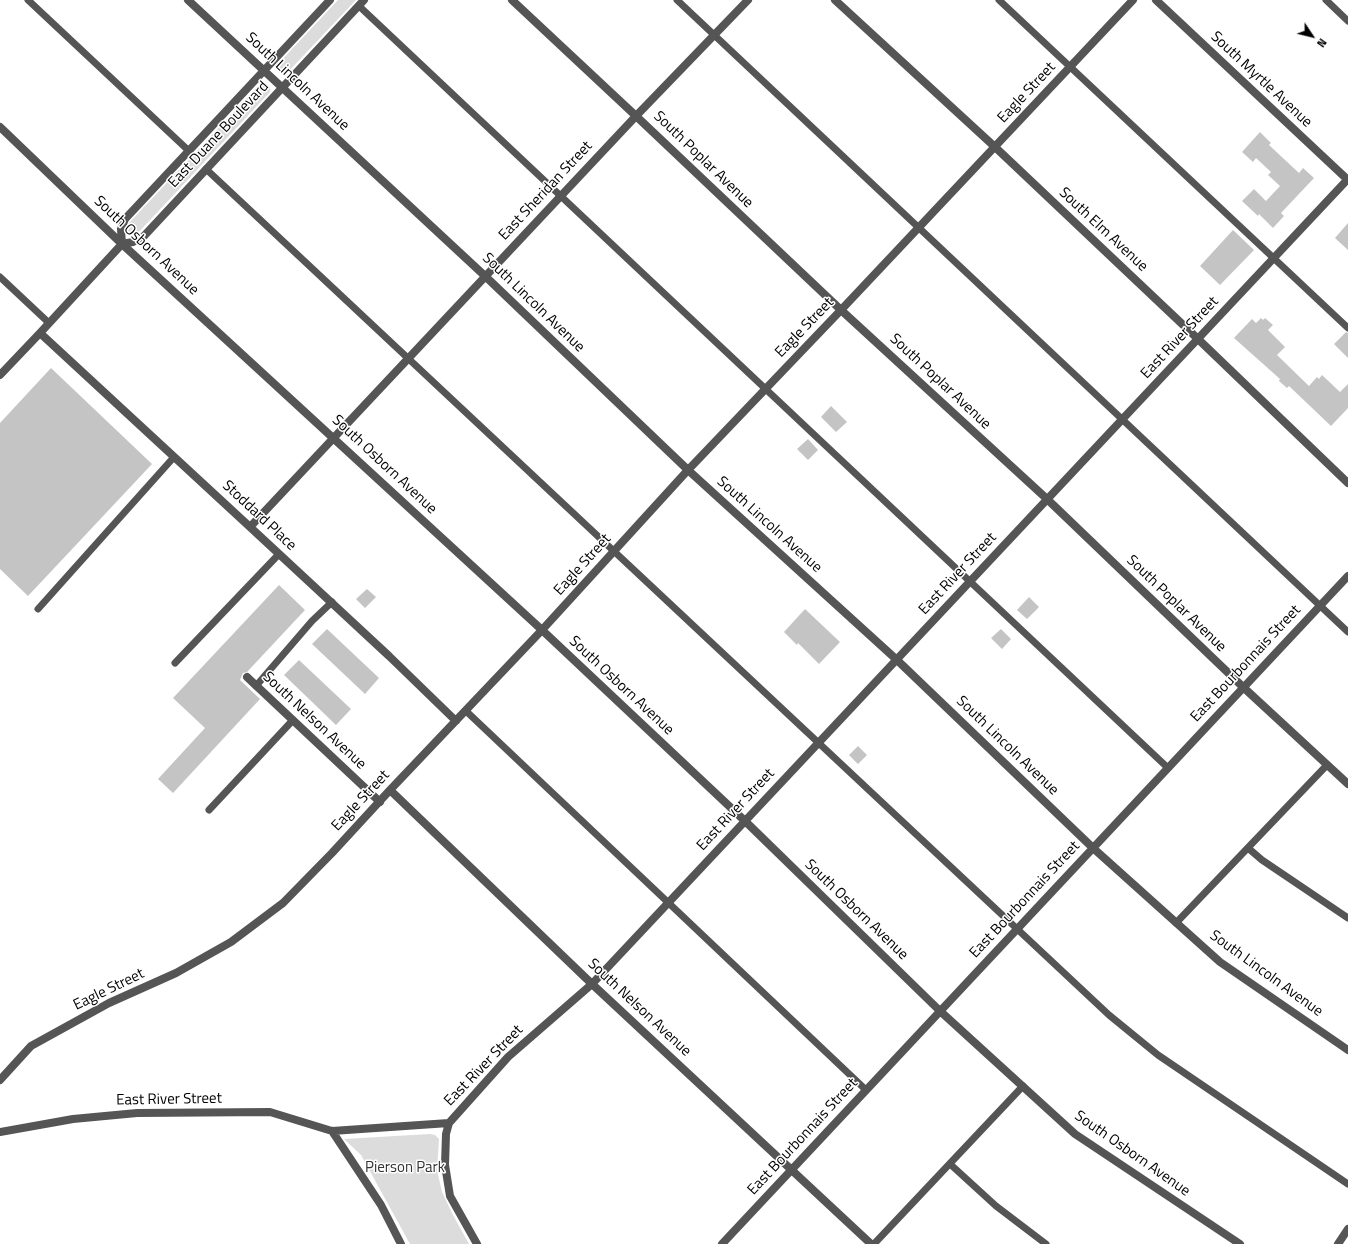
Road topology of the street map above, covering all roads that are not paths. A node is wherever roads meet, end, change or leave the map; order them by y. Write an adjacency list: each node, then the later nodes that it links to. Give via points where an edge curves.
1 (28, 0): 21 (lane)
2 (188, 0): 16 (street, South Lincoln Avenue)
3 (330, 0): 16 (street, East Duane Boulevard)
4 (512, 0): 18 (street, South Poplar Avenue)
5 (677, 0): 14 (lane)
6 (748, 0): 14 (street, East Sheridan Street)
7 (835, 0): 20 (street, South Elm Avenue)
8 (999, 0): 15 (lane)
9 (1133, 0): 15 (street, Eagle Street)
10 (1156, 0): 23 (street, South Myrtle Avenue)
11 (1326, 0): 13 (lane)
12 (361, 3): 17 (street, East Duane Boulevard); 24 (lane)
13 (1348, 21)
14 (714, 35): 18 (street, East Sheridan Street); 25 (lane)
15 (1070, 67): 20 (street, Eagle Street); 27 (lane)
16 (264, 70): 17 (street, South Lincoln Avenue); 21 (street, East Duane Boulevard)
17 (282, 87): 22 (street, East Duane Boulevard); 28 (street, South Lincoln Avenue)
18 (636, 116): 24 (street, East Sheridan Street); 30 (street, South Poplar Avenue)
19 (0, 127): 26 (street, South Osborn Avenue)
20 (995, 147): 25 (street, Eagle Street); 34 (street, South Elm Avenue)
21 (189, 151): 26 (street, East Duane Boulevard, via 125,219 121,229)
22 (206, 169): 26 (street, East Duane Boulevard, via 144,236); 35 (lane)
23 (1348, 180): 27 (street, East River Street)
24 (561, 196): 28 (street, East Sheridan Street); 37 (lane)
25 (919, 228): 30 (street, Eagle Street); 38 (lane)
26 (122, 244): 31 (street, East Duane Boulevard); 39 (street, South Osborn Avenue)
27 (1274, 258): 32 (lane); 34 (street, East River Street)
28 (485, 276): 35 (street, East Sheridan Street); 41 (street, South Lincoln Avenue)
29 (0, 277): 31 (lane)
30 (841, 310): 37 (street, Eagle Street); 43 (street, South Poplar Avenue)
31 (49, 323): 33 (street, East Duane Boulevard)
32 (1348, 328)
33 (40, 334): 36 (street, East Duane Boulevard); 40 (street, Stoddard Place)
34 (1198, 339): 38 (street, East River Street); 42 (street, South Elm Avenue)
35 (408, 358): 39 (street, East Sheridan Street); 45 (lane)
36 (0, 375)
37 (766, 389): 41 (street, Eagle Street); 48 (lane)
38 (1122, 420): 43 (street, East River Street); 50 (lane)
39 (334, 438): 44 (street, East Sheridan Street); 52 (street, South Osborn Avenue)
40 (174, 457): 44 (street, Stoddard Place); 51 (lane)
41 (688, 470): 45 (street, Eagle Street); 54 (street, South Lincoln Avenue)
42 (1348, 483)
43 (1048, 499): 48 (street, East River Street); 58 (street, South Poplar Avenue)
44 (250, 527): 46 (street, Stoddard Place)
45 (614, 551): 52 (street, Eagle Street); 62 (lane)
46 (280, 554): 49 (street, Stoddard Place); 55 (lane)
47 (1348, 576): 50 (street, East Bourbonnais Street)
48 (970, 582): 54 (street, East River Street); 64 (lane)
49 (332, 602): 57 (lane, via 312,621); 61 (street, Stoddard Place)
50 (1320, 606): 53 (lane); 58 (street, East Bourbonnais Street)
51 (38, 609)
52 (542, 630): 59 (street, Eagle Street); 69 (street, South Osborn Avenue)
53 (1348, 632)
54 (897, 660): 62 (street, East River Street); 70 (street, South Lincoln Avenue)
55 (175, 662)
56 (247, 677): 57 (street, South Nelson Avenue)
57 (256, 686): 60 (street, South Nelson Avenue)
58 (1243, 687): 63 (street, South Poplar Avenue); 64 (street, East Bourbonnais Street)
59 (466, 711): 61 (street, Eagle Street); 72 (lane)
60 (293, 720): 67 (street, South Nelson Avenue); 68 (lane)
61 (456, 721): 66 (street, Eagle Street)
62 (819, 742): 69 (street, East River Street); 75 (lane)
63 (1327, 765): 65 (street, South Poplar Avenue); 71 (lane)
64 (1168, 768): 70 (street, East Bourbonnais Street)
65 (1348, 784)
66 (390, 790): 67 (street, Eagle Street); 76 (street, South Nelson Avenue)
67 (380, 802): 79 (street, Eagle Street, via 283,903 231,942 176,974 108,1003 31,1046)
68 (209, 810)
69 (745, 821): 72 (street, East River Street); 77 (street, South Osborn Avenue)
70 (1093, 848): 74 (street, South Lincoln Avenue); 75 (street, East Bourbonnais Street)
71 (1248, 848): 73 (lane); 74 (lane)
72 (669, 903): 76 (street, East River Street); 81 (lane)
73 (1348, 918)
74 (1176, 923): 78 (street, South Lincoln Avenue, via 1220,962)
75 (1017, 928): 77 (street, East Bourbonnais Street); 87 (lane, via 1109,1015 1158,1055)
76 (592, 984): 82 (street, East River Street, via 508,1057); 86 (street, South Nelson Avenue)
77 (940, 1011): 80 (street, South Osborn Avenue); 81 (street, East Bourbonnais Street)
78 (1348, 1050)
79 (0, 1080)
80 (1023, 1086): 85 (lane); 95 (street, South Osborn Avenue, via 1075,1134)
81 (866, 1090): 86 (street, East Bourbonnais Street)
82 (449, 1122): 83 (street, East River Street); 90 (street, via 445,1165 450,1196)
83 (332, 1131): 84 (street, East River Street, via 270,1112 247,1112 137,1113 73,1119); 89 (street, via 381,1205)
84 (0, 1132)
85 (950, 1164): 93 (lane); 94 (lane, via 996,1206)
86 (791, 1170): 91 (street, East Bourbonnais Street); 92 (street, South Nelson Avenue)
87 (1348, 1184)
88 (1348, 1229): 96 (street)
89 (400, 1244)
90 (477, 1244)
91 (722, 1244)
92 (871, 1244)
93 (874, 1244)
94 (1046, 1244)
95 (1240, 1244)
96 (1338, 1244)

